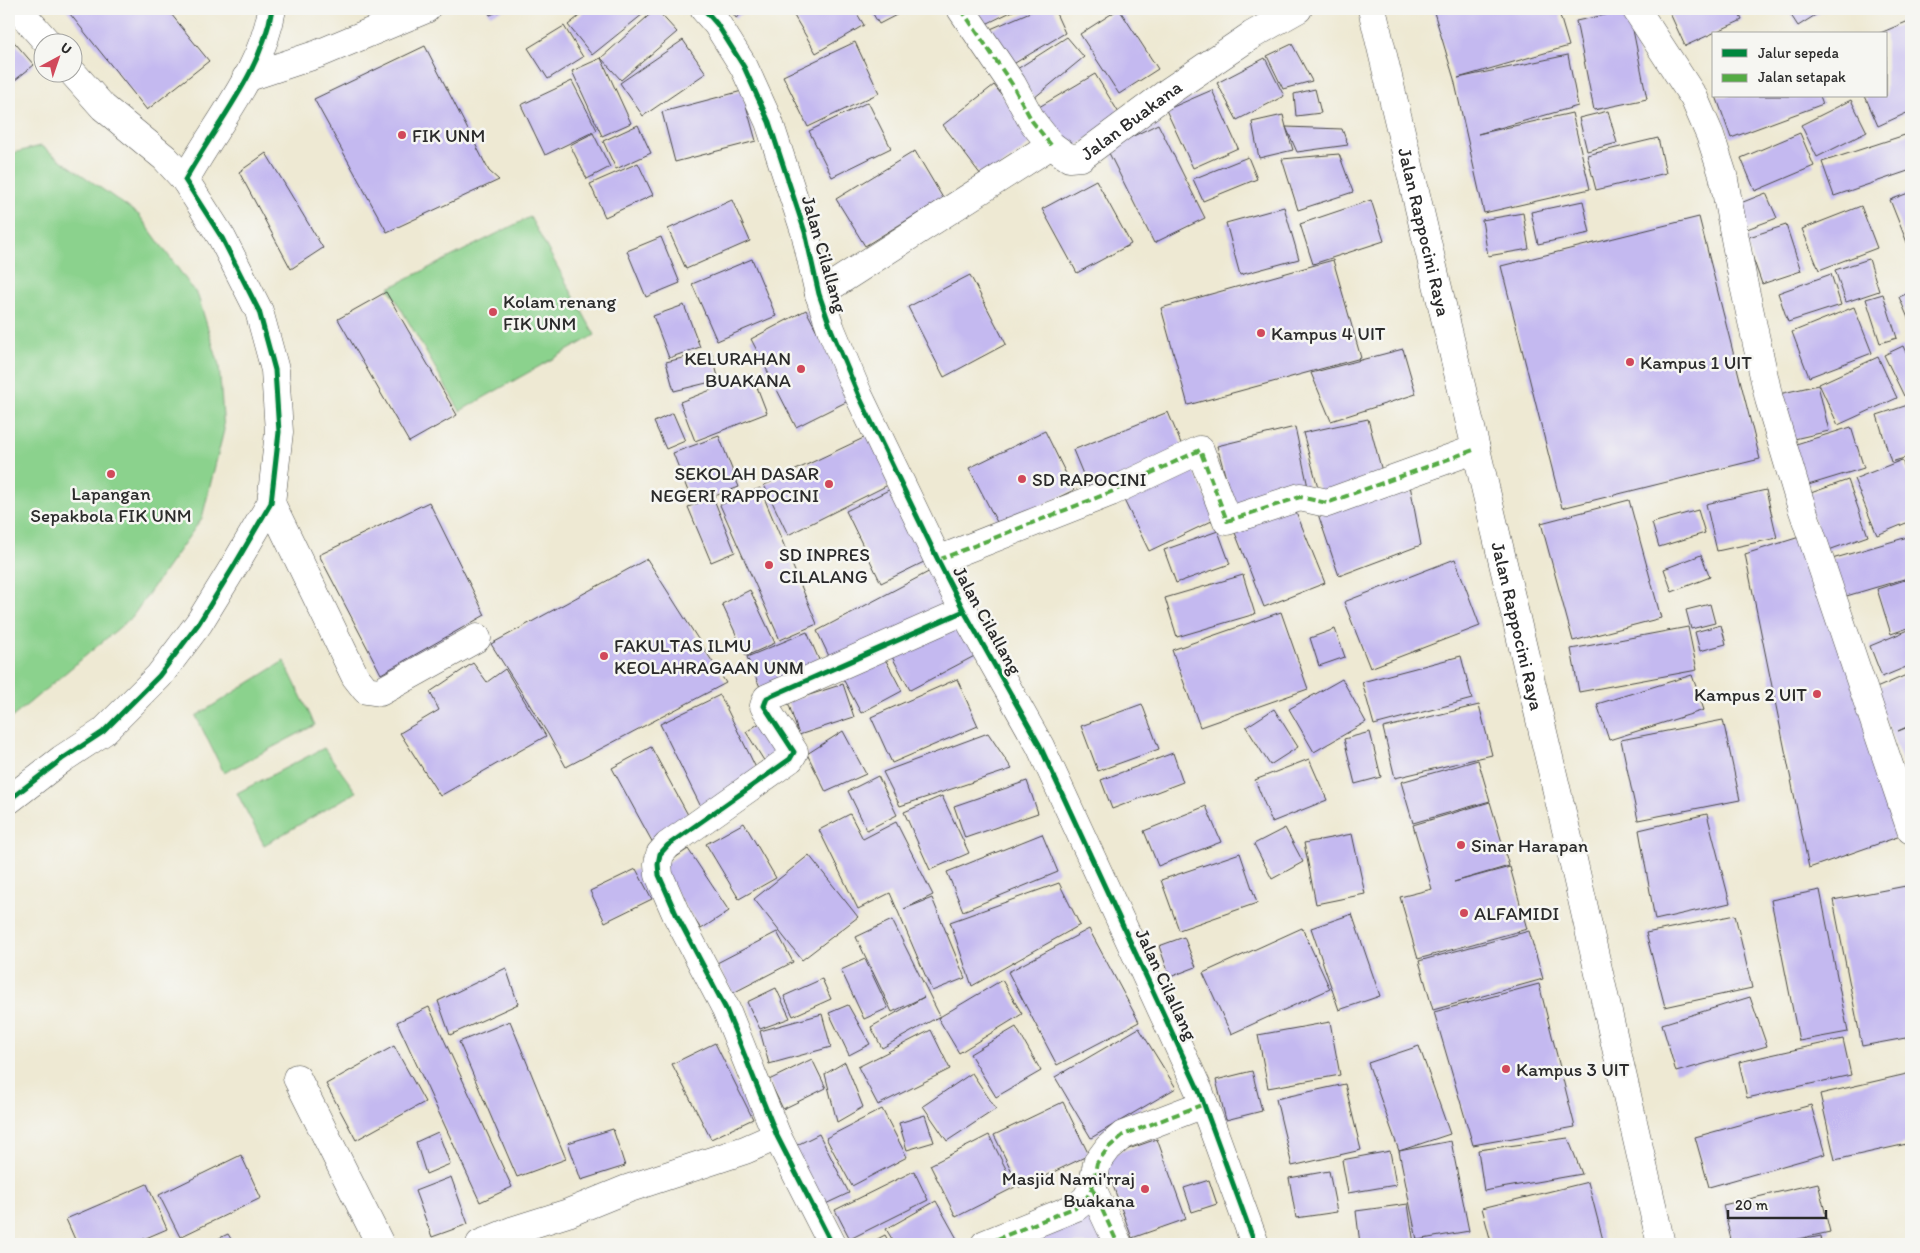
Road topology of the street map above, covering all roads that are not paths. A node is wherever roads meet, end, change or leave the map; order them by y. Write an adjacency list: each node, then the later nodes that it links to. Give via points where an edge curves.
1 (18, 9): 9 (street)
2 (272, 9): 10 (street, via 261,48)
3 (426, 9): 10 (street, via 318,54)
4 (704, 9): 14 (street, Jalan Cilallang, via 744,67 769,122 805,232)
5 (961, 9): 12 (street, Jalan Buakana, via 1012,84 1032,121)
6 (1298, 9): 12 (street, Jalan Buakana, via 1171,90 1082,157 1069,158)
7 (1372, 9): 15 (street, Jalan Rappocini Raya)
8 (1636, 9): 21 (street, via 1694,98 1710,135 1723,175 1742,281 1772,408 1801,505)
9 (38, 32)
10 (246, 78): 13 (street)
11 (81, 82): 13 (street, via 103,107)
12 (1051, 145): 14 (street)
13 (185, 180): 16 (street, via 222,238 259,311 264,328 275,370 279,432)
14 (819, 294): 17 (street, Jalan Cilallang, via 859,396)
15 (1476, 449): 17 (street, via 1327,503 1300,497 1227,521 1200,450 1111,492); 32 (street, Jalan Rappocini Raya)
16 (271, 503): 19 (street, via 355,676 366,690 380,692); 20 (street, via 199,623 160,676 103,732)
17 (938, 560): 18 (street, Jalan Cilallang)
18 (964, 611): 23 (street, Jalan Cilallang, via 1040,746); 24 (street, via 767,698 764,706 794,752 790,759 668,845 660,854 659,875 726,1009)
19 (477, 638)
20 (9, 800)
21 (1911, 830)
22 (296, 1078): 26 (street)
23 (1204, 1104): 25 (street, via 1123,1135 1097,1163); 31 (street, Jalan Cilallang)
24 (777, 1136): 27 (street); 28 (street)
25 (1092, 1188): 29 (street, via 1076,1207); 30 (street)
26 (380, 1244)
27 (480, 1244)
28 (832, 1244)
29 (985, 1244)
30 (1118, 1244)
31 (1255, 1244)
32 (1661, 1244)

